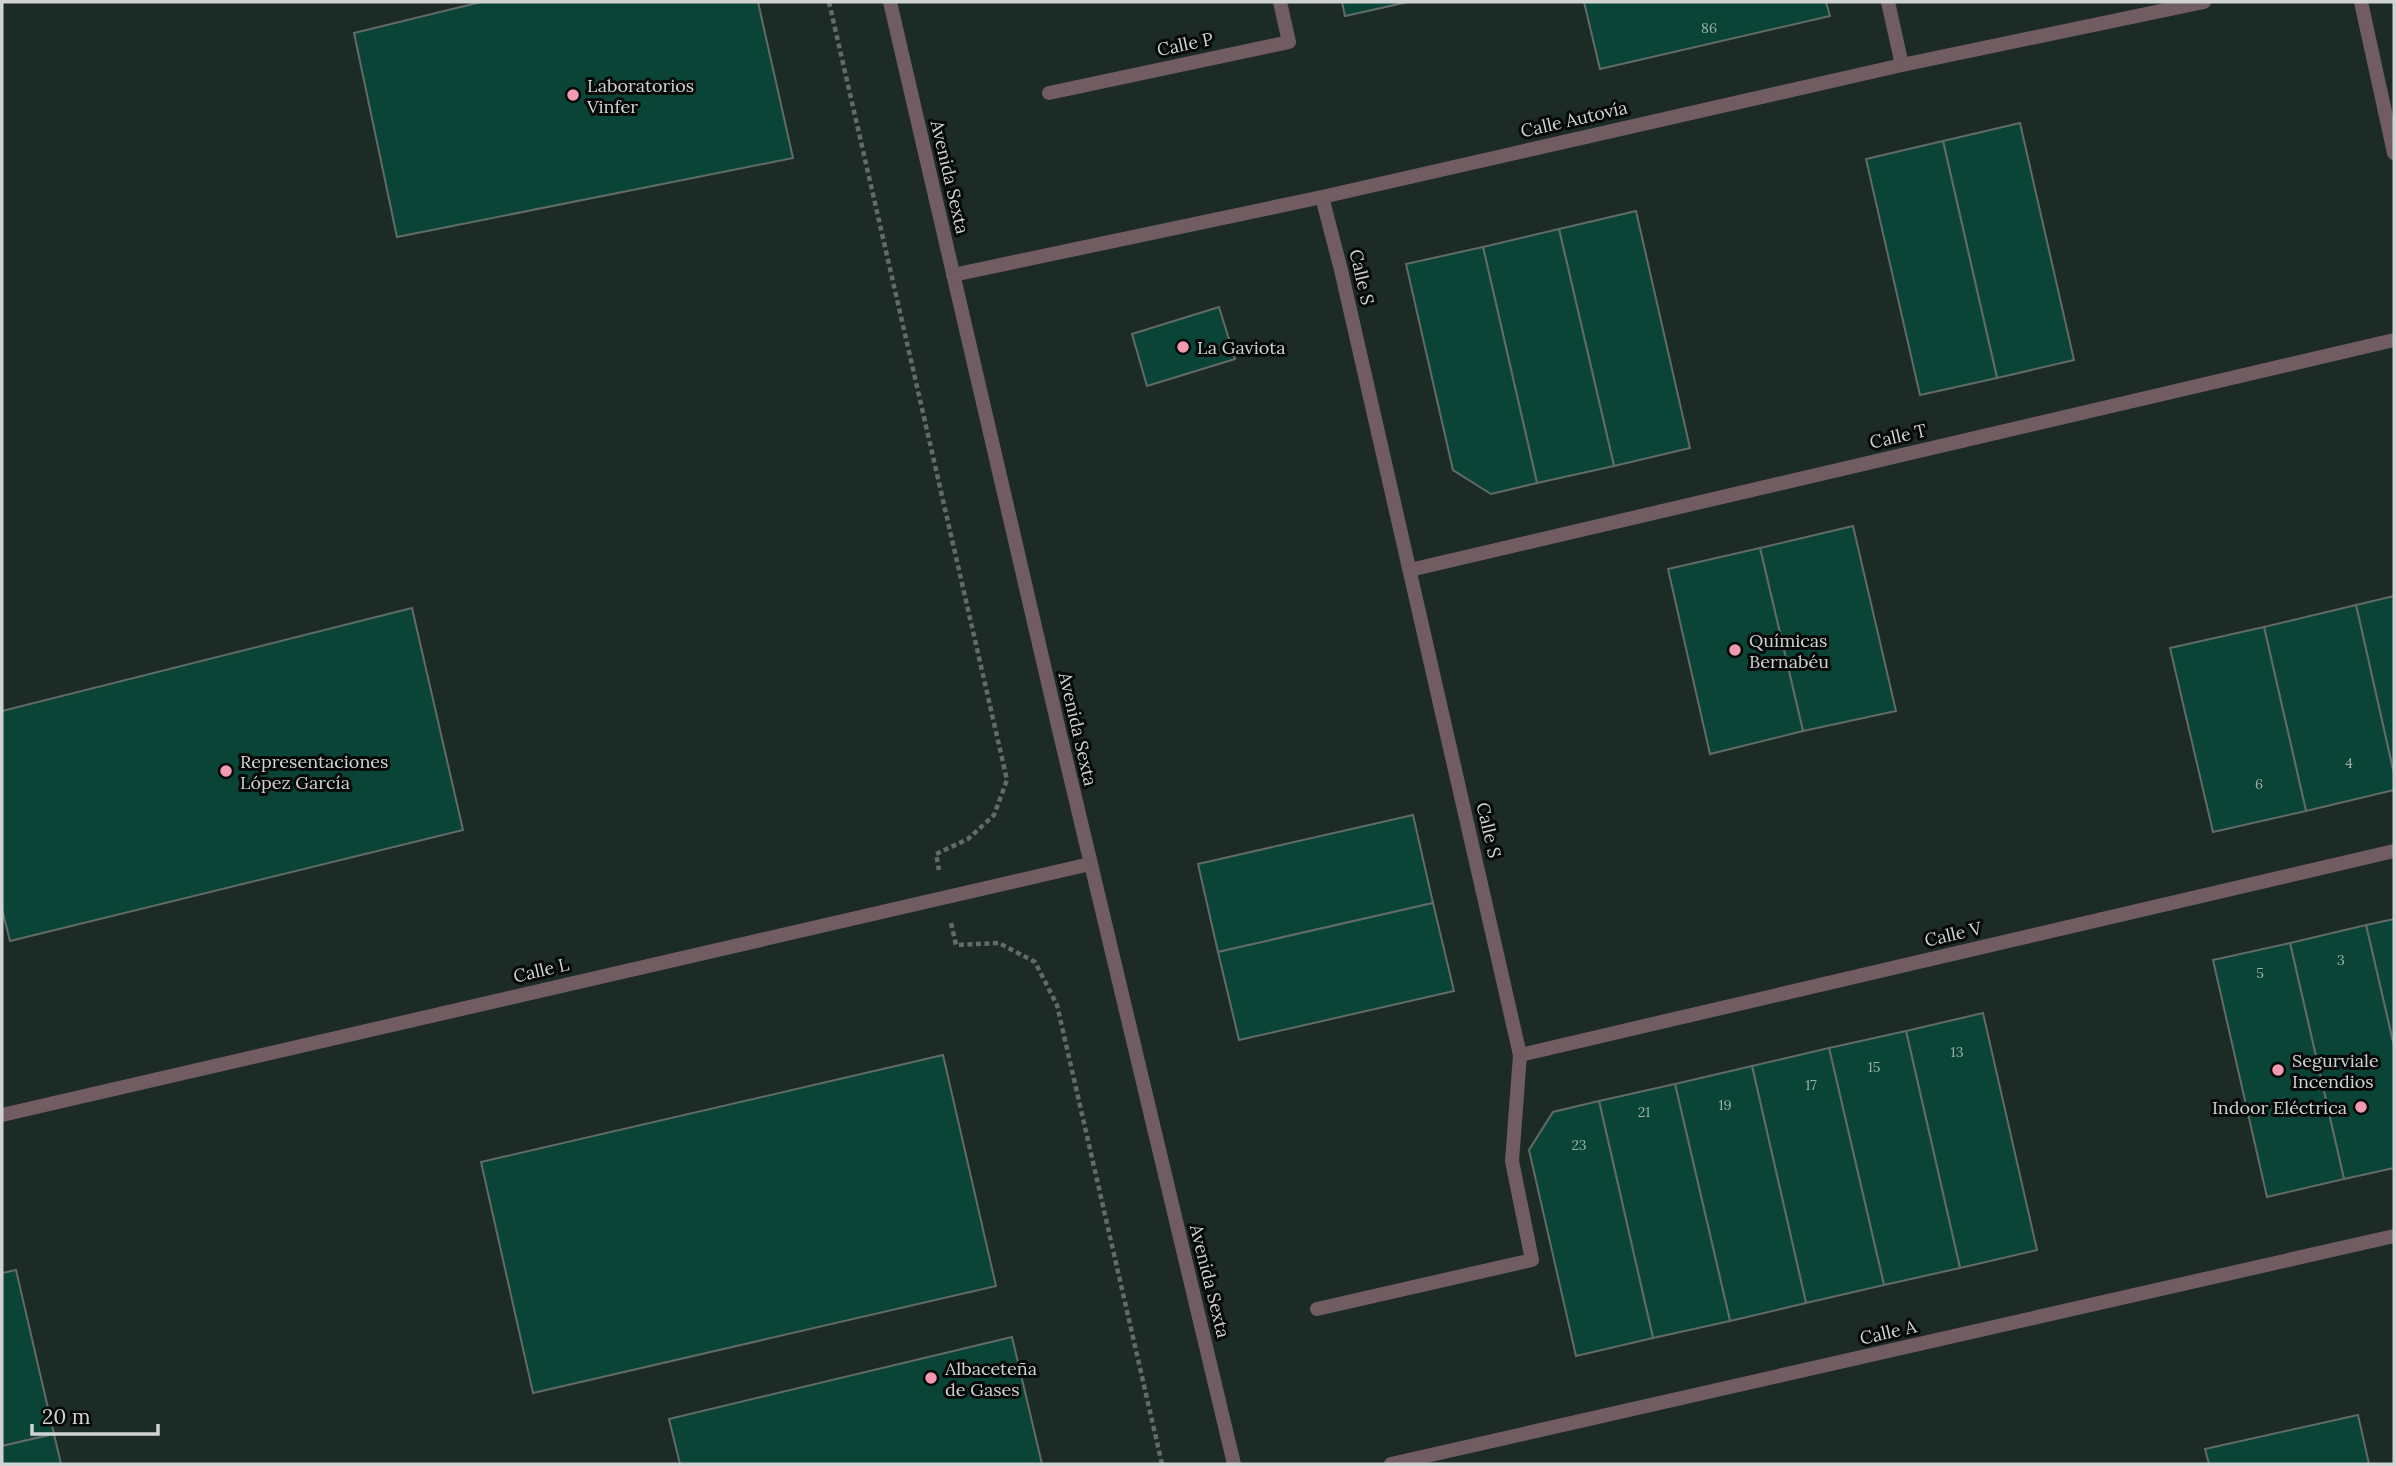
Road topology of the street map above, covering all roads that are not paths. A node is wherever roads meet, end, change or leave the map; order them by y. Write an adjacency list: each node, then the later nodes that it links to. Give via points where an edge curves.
1 (890, 2): 10 (street, Avenida Sexta)
2 (1280, 2): 7 (street, Calle P, via 1289,42)
3 (1888, 2): 6 (street)
4 (2204, 2): 6 (street, Calle Autovía)
5 (2361, 2): 8 (street)
6 (1902, 65): 9 (street, Calle Autovía)
7 (1049, 93)
8 (2394, 153)
9 (1322, 197): 10 (street, Calle Autovía); 12 (street, Calle S)
10 (953, 275): 14 (street, Avenida Sexta)
11 (2394, 340): 12 (street, Calle T)
12 (1410, 570): 15 (street, Calle S)
13 (2394, 851): 15 (street, Calle V)
14 (1090, 864): 16 (street, Calle L); 19 (street, Avenida Sexta)
15 (1520, 1055): 18 (street, Calle S, via 1512,1161 1532,1260)
16 (2, 1115)
17 (2394, 1236): 20 (street, Calle A)
18 (1317, 1309)
19 (1234, 1464)
20 (1391, 1464)

